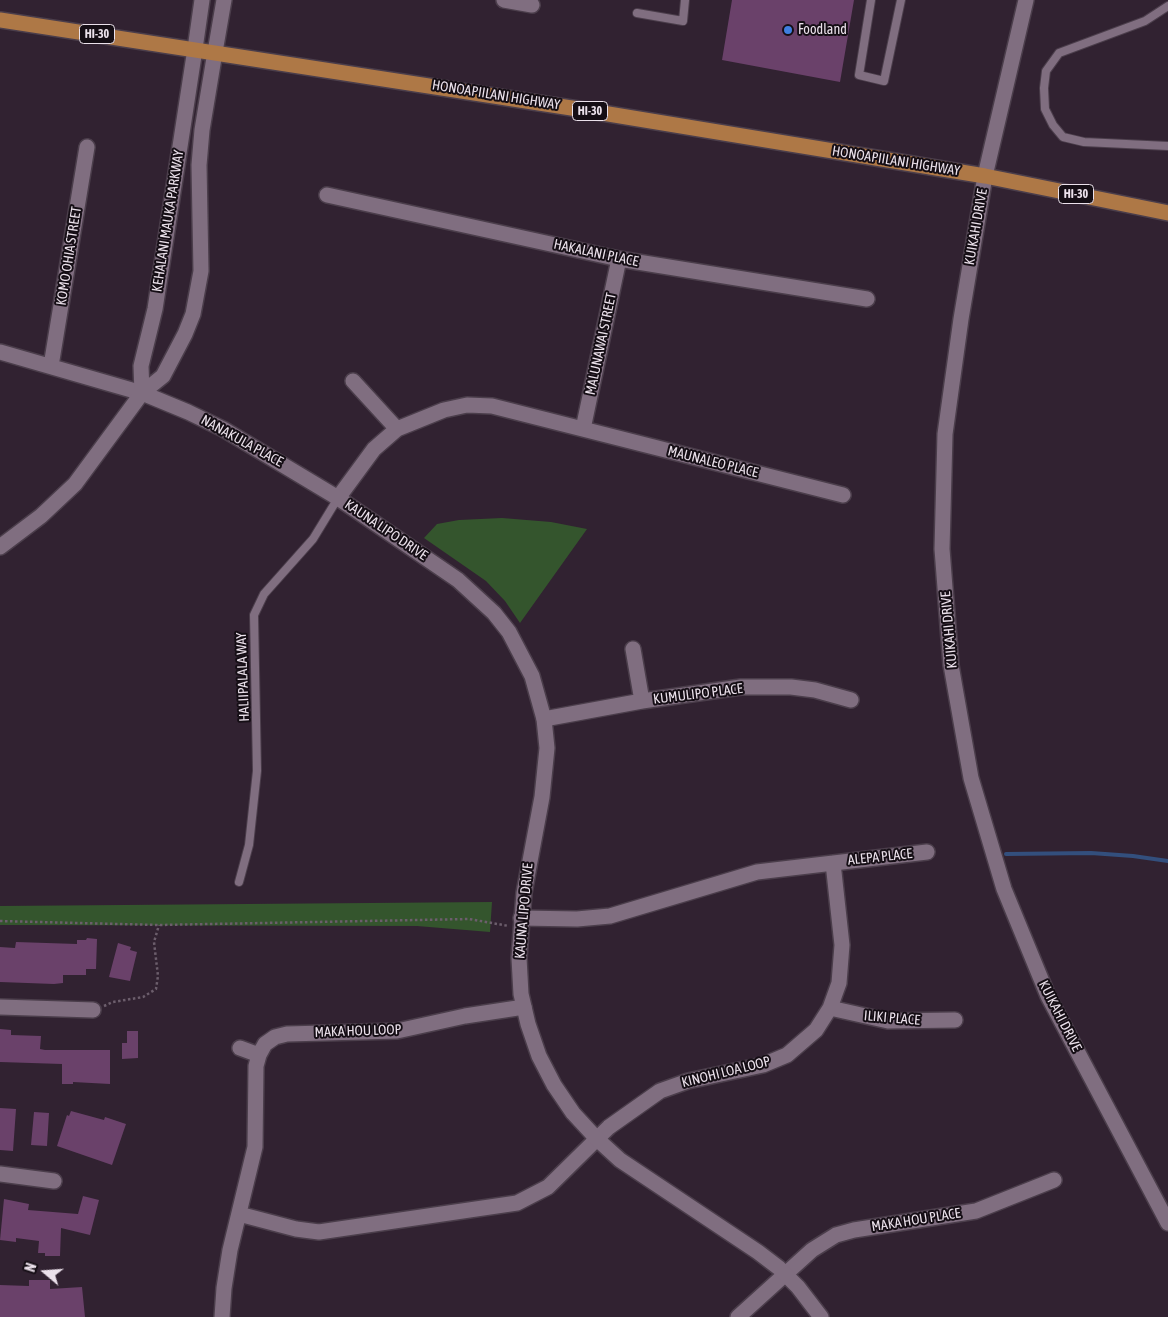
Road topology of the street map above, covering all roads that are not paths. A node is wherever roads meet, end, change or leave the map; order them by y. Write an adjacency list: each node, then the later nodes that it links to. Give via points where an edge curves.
1 (202, 0): 12 (street, KEHALANI MAUKA PARKWAY)
2 (224, 0): 13 (street, KEHALANI MAUKA PARKWAY)
3 (504, 0): 8 (street)
4 (685, 0): 10 (lane, via 682,21)
5 (871, 0): 6 (lane, via 859,75 884,81)
6 (901, 0)
7 (1026, 0): 16 (street, KUIKAHI DRIVE)
8 (532, 5)
9 (1168, 6): 14 (lane, via 1145,21 1059,53 1046,71 1044,88 1045,109 1063,137 1084,142)
10 (638, 13)
11 (0, 20): 12 (main road, HONOAPIILANI HIGHWAY / HI-30)
12 (194, 49): 13 (main road, HONOAPIILANI HIGHWAY / HI-30); 24 (street, KEHALANI MAUKA PARKWAY, via 155,309 142,366)
13 (215, 52): 16 (main road, HONOAPIILANI HIGHWAY / HI-30); 24 (street, KEHALANI MAUKA PARKWAY, via 199,165 202,249 198,293 193,314 163,376)
14 (1168, 146)
15 (87, 147): 22 (street, KOMO OHIA STREET)
16 (985, 176): 18 (main road, HONOAPIILANI HIGHWAY / HI-30); 50 (street, KUIKAHI DRIVE, via 946,434 942,549 951,665 972,778 1004,889 1048,996)
17 (327, 195): 19 (street, HAKALANI PLACE)
18 (1168, 213)
19 (619, 259): 20 (street, HAKALANI PLACE); 26 (street, MALUNAWAI STREET)
20 (867, 298)
21 (0, 352): 22 (street)
22 (51, 366): 24 (street)
23 (353, 381): 25 (street)
24 (142, 394): 28 (street, NANAKULA PLACE, via 223,429); 29 (street, KEHALANI MAUKA PARKWAY, via 75,484 41,516)
25 (397, 429): 26 (street, MAUNALEO PLACE, via 444,410 467,405 492,406); 28 (street, MAUNALEO PLACE, via 374,449)
26 (583, 429): 27 (street, MAUNALEO PLACE)
27 (842, 495)
28 (338, 498): 33 (street, KAUNA LIPO DRIVE, via 458,580 494,613 529,668); 36 (lane, HALIIPALALA WAY, via 312,539 264,594 254,615 257,771 249,845)
29 (0, 547)
30 (633, 648): 32 (street)
31 (851, 700): 32 (street, KUMULIPO PLACE, via 815,690 775,687 724,689)
32 (642, 701): 33 (street, KUMULIPO PLACE)
33 (544, 719): 37 (street, KAUNA LIPO DRIVE, via 546,773 528,859)
34 (927, 852): 35 (street, ALEPA PLACE)
35 (833, 863): 37 (street, via 757,872 610,916); 40 (street, KINOHI LOA LOOP, via 842,958 840,984)
36 (239, 882)
37 (520, 923): 39 (street, KAUNA LIPO DRIVE, via 519,958)
38 (0, 1006): 41 (street)
39 (524, 1007): 44 (street, MAKA HOU LOOP, via 397,1031 287,1034 268,1042); 45 (street, KAUNA LIPO DRIVE, via 539,1056 554,1085 573,1113)
40 (830, 1008): 42 (street, ILIKI PLACE, via 888,1020); 45 (street, KINOHI LOA LOOP, via 812,1034 786,1054 763,1065 688,1081 660,1091)
41 (94, 1010)
42 (955, 1020)
43 (240, 1048): 44 (street)
44 (259, 1055): 49 (street, via 256,1066 256,1147)
45 (597, 1139): 49 (street, KINOHI LOA LOOP, via 548,1187 528,1199 505,1206 319,1232); 51 (street, KAUNA LIPO DRIVE, via 620,1160)
46 (0, 1174): 48 (street)
47 (1054, 1180): 51 (street, MAKA HOU PLACE, via 976,1211 845,1232 819,1244)
48 (54, 1181)
49 (239, 1214): 52 (street, via 230,1250)
50 (1168, 1223)
51 (786, 1274): 53 (street); 54 (street, KAUNA LIPO DRIVE)
52 (222, 1317)
53 (738, 1317)
54 (821, 1317)

